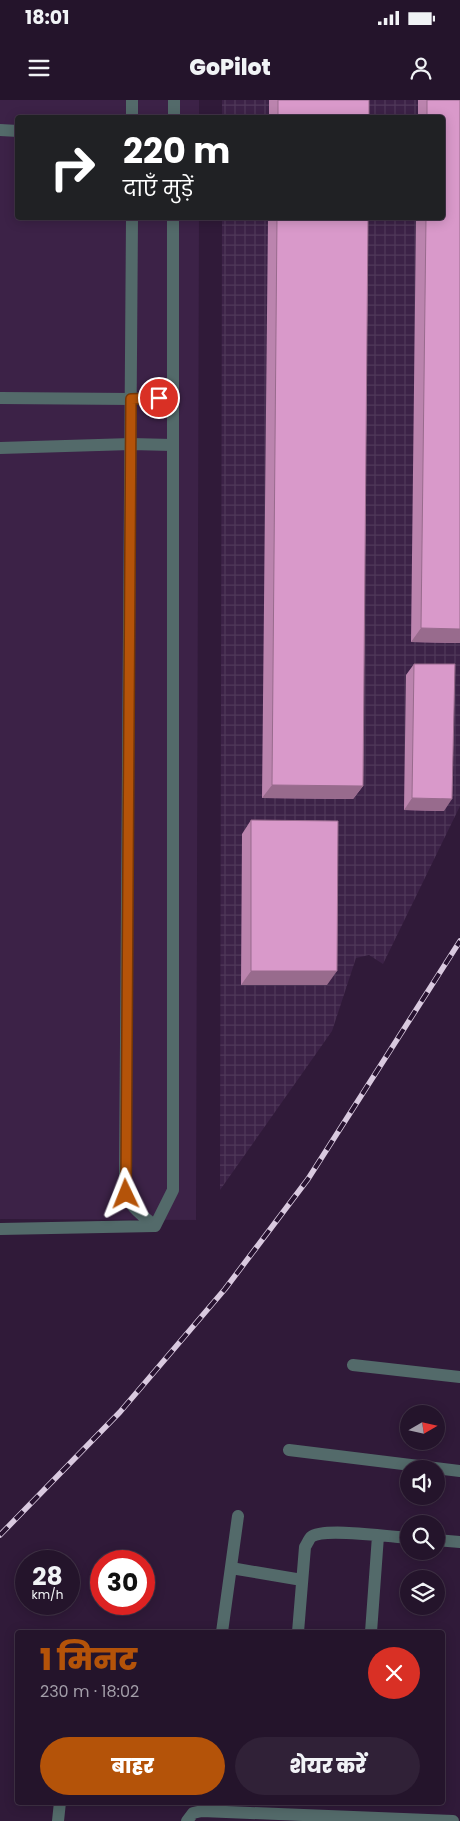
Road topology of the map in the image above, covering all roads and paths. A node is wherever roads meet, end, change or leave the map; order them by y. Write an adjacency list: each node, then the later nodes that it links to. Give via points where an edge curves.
1 (132, 100): 3 (street)
2 (174, 100): 4 (street)
3 (132, 115)
4 (174, 115)
5 (0, 130): 6 (street)
6 (15, 131)
7 (132, 220): 11 (street)
8 (173, 220): 9 (street)
9 (173, 397): 11 (street); 13 (street)
10 (0, 398): 11 (street)
11 (131, 399): 12 (street)
12 (131, 444): 13 (street); 14 (street); 15 (street, via 125,1179 126,1194 133,1207)
13 (172, 445): 15 (street, via 173,1190)
14 (0, 448)
15 (155, 1226): 16 (street)
16 (0, 1229)
17 (353, 1365): 18 (street)
18 (460, 1377)
19 (289, 1450): 20 (street)
20 (460, 1471)
21 (238, 1516): 26 (street)
22 (378, 1536): 23 (street); 27 (street, via 323,1532 312,1536 305,1547); 30 (street)
23 (400, 1537)
24 (445, 1541): 25 (street)
25 (460, 1542)
26 (231, 1568): 27 (street); 28 (street)
27 (302, 1580): 29 (street)
28 (222, 1630)
29 (298, 1630)
30 (371, 1630)
31 (60, 1805): 33 (street)
32 (324, 1818): 34 (street, via 202,1811 193,1813); 35 (street)
33 (58, 1821)
34 (187, 1821)
35 (453, 1821)

